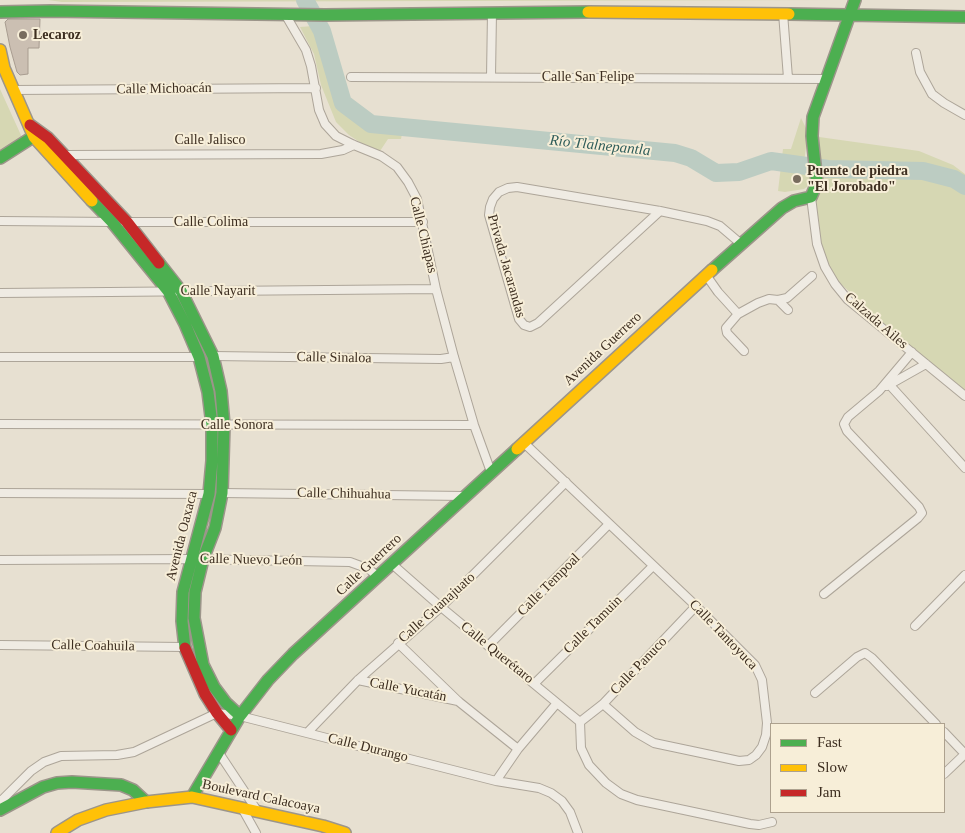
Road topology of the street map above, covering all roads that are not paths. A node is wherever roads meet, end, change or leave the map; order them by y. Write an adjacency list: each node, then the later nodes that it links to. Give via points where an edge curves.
1 (35, 0): 3 (street)
2 (855, 0): 8 (street)
3 (50, 11): 4 (street); 7 (street)
4 (0, 12)
5 (492, 12): 6 (street); 7 (street); 13 (street)
6 (783, 13): 8 (street); 14 (street)
7 (285, 14): 16 (street, Calle Chiapas, via 306,50)
8 (849, 14): 9 (street); 15 (street)
9 (965, 16)
10 (0, 50): 17 (street, Avenida Oaxaca)
11 (916, 53): 18 (street, via 920,72 932,94)
12 (351, 77): 13 (street, Calle San Felipe)
13 (491, 77): 14 (street, Calle San Felipe)
14 (788, 78): 15 (street, Calle San Felipe)
15 (826, 79): 23 (street, via 813,117 817,183)
16 (316, 88): 17 (street, Calle Michoacán); 20 (street, Calle Chiapas, via 325,124 336,136)
17 (13, 90): 19 (street, Avenida Oaxaca)
18 (965, 115)
19 (37, 134): 21 (street, Avenida Oaxaca); 22 (street); 26 (street, Avenida Oaxaca)
20 (354, 146): 21 (street, Calle Jalisco, via 321,154); 28 (street, Calle Chiapas, via 382,156 397,167 417,200)
21 (65, 155): 27 (street, Avenida Oaxaca)
22 (0, 158)
23 (811, 197): 29 (street, Avenida Guerrero, via 782,208); 40 (street, Calzada Ailes, via 817,244 835,284 848,300)
24 (660, 211): 24 (street, Privada Jacarandas, via 517,187 499,192 493,199 489,215 519,319 530,327 538,323); 29 (street, Privada Jacarandas, via 720,226)
25 (0, 221): 26 (street, Calle Colima)
26 (112, 222): 27 (street, Calle Colima); 33 (street, Avenida Oaxaca)
27 (127, 222): 28 (street, Calle Colima); 34 (street, Avenida Oaxaca)
28 (422, 222): 32 (street, Calle Chiapas)
29 (740, 244): 30 (street, Avenida Guerrero)
30 (704, 276): 38 (street); 52 (street, Avenida Guerrero)
31 (812, 276): 36 (street, via 786,298)
32 (436, 289): 34 (street, Calle Nayarit); 44 (street, Calle Chiapas)
33 (168, 291): 34 (street, Calle Nayarit); 35 (street, Calle Nayarit); 43 (street, Avenida Oaxaca)
34 (181, 291): 41 (street, Avenida Oaxaca)
35 (0, 292)
36 (778, 300): 37 (street); 38 (street, via 758,302)
37 (788, 310)
38 (738, 314): 39 (street, via 726,328)
39 (744, 351)
40 (912, 352): 45 (street, Calzada Ailes); 46 (street)
41 (213, 356): 44 (street, Calle Sinaloa); 50 (street, Avenida Oaxaca)
42 (0, 357): 43 (street)
43 (199, 357): 49 (street, Avenida Oaxaca)
44 (454, 357): 51 (street, Calle Chiapas)
45 (926, 364): 46 (street); 47 (street, Calzada Ailes)
46 (888, 383): 53 (street); 68 (street, via 844,424 922,513)
47 (965, 396)
48 (0, 424): 49 (street, Calle Sonora)
49 (212, 425): 50 (street, Calle Sonora); 58 (street, Avenida Oaxaca)
50 (224, 425): 51 (street, Calle Sonora); 57 (street, Avenida Oaxaca)
51 (474, 425): 54 (street, Calle Chiapas)
52 (524, 442): 54 (street, Calle Guerrero); 55 (street, Calle Tantoyuca)
53 (965, 468)
54 (491, 472): 59 (street, Calle Guerrero)
55 (566, 482): 60 (street, Calle Tantoyuca); 70 (street, Calle Guanajuato)
56 (0, 493): 58 (street)
57 (222, 493): 59 (street, Calle Chihuahua); 62 (street, Avenida Oaxaca, via 215,528)
58 (209, 494): 61 (street, Avenida Oaxaca)
59 (465, 496): 64 (street, Calle Guerrero)
60 (610, 524): 65 (street, Calle Tantoyuca); 75 (street, Calle Tempoal)
61 (191, 559): 62 (street, Calle Nuevo León); 63 (street, Calle Nuevo León); 74 (street, Avenida Oaxaca, via 183,592)
62 (203, 559): 67 (street, Calle Nuevo León, via 350,562 369,569); 83 (street, Avenida Oaxaca, via 195,592 198,645 214,687)
63 (0, 560)
64 (392, 564): 67 (street, Calle Guerrero); 70 (street, Calle Querétaro)
65 (653, 566): 69 (street, Calle Tantoyuca); 77 (street, Calle Tamuin)
66 (965, 575): 71 (street)
67 (378, 577): 83 (street, Calle Guerrero, via 293,654)
68 (824, 594)
69 (696, 606): 81 (street, Calle Panuco); 81 (street, Calle Tantoyuca, via 759,672 767,729 756,755 739,761 654,743)
70 (441, 607): 72 (street, Calle Guanajuato); 75 (street, Calle Querétaro)
71 (915, 626)
72 (398, 643): 76 (street, Calle Guanajuato); 79 (street, Calle Yucatán)
73 (0, 645): 74 (street, Calle Coahuila)
74 (185, 646): 82 (street, Avenida Oaxaca, via 204,694)
75 (488, 646): 77 (street, Calle Querétaro)
76 (358, 680): 79 (street, Calle Yucatán); 87 (street, Calle Guanajuato)
77 (534, 684): 80 (street, Calle Querétaro)
78 (815, 693): 85 (street, via 865,653)
79 (458, 701): 89 (street, Calle Yucatán)
80 (556, 703): 84 (street, Calle Querétaro); 89 (street)
81 (604, 704): 84 (street, Calle Panuco)
82 (217, 713): 83 (street); 86 (street, Avenida Oaxaca); 95 (street, via 134,752 61,756 44,762)
83 (240, 716): 86 (street, Calle Guerrero); 87 (street, Calle Durango)
84 (580, 722): 100 (street, via 581,748 589,765 622,794 750,824)
85 (935, 723)
86 (231, 730): 90 (street, Calle Guerrero)
87 (308, 733): 93 (street, Calle Durango)
88 (945, 733): 91 (street)
89 (518, 749): 93 (street)
90 (219, 753): 94 (street, Calle Guerrero); 99 (street)
91 (965, 754): 92 (street)
92 (945, 773)
93 (496, 781): 104 (street, Calle Durango, via 552,793 570,812)
94 (192, 798): 96 (street, Boulevard Calacoaya); 97 (street, Boulevard Calacoaya)
95 (0, 802)
96 (146, 802): 98 (street, via 133,790 121,785 72,782 43,787); 101 (street, Boulevard Calacoaya, via 106,810 78,820)
97 (242, 808): 99 (street, Boulevard Calacoaya); 102 (street)
98 (0, 810)
99 (258, 812): 103 (street, Boulevard Calacoaya)
100 (772, 822)
101 (57, 833)
102 (256, 833)
103 (345, 833)
104 (578, 833)

